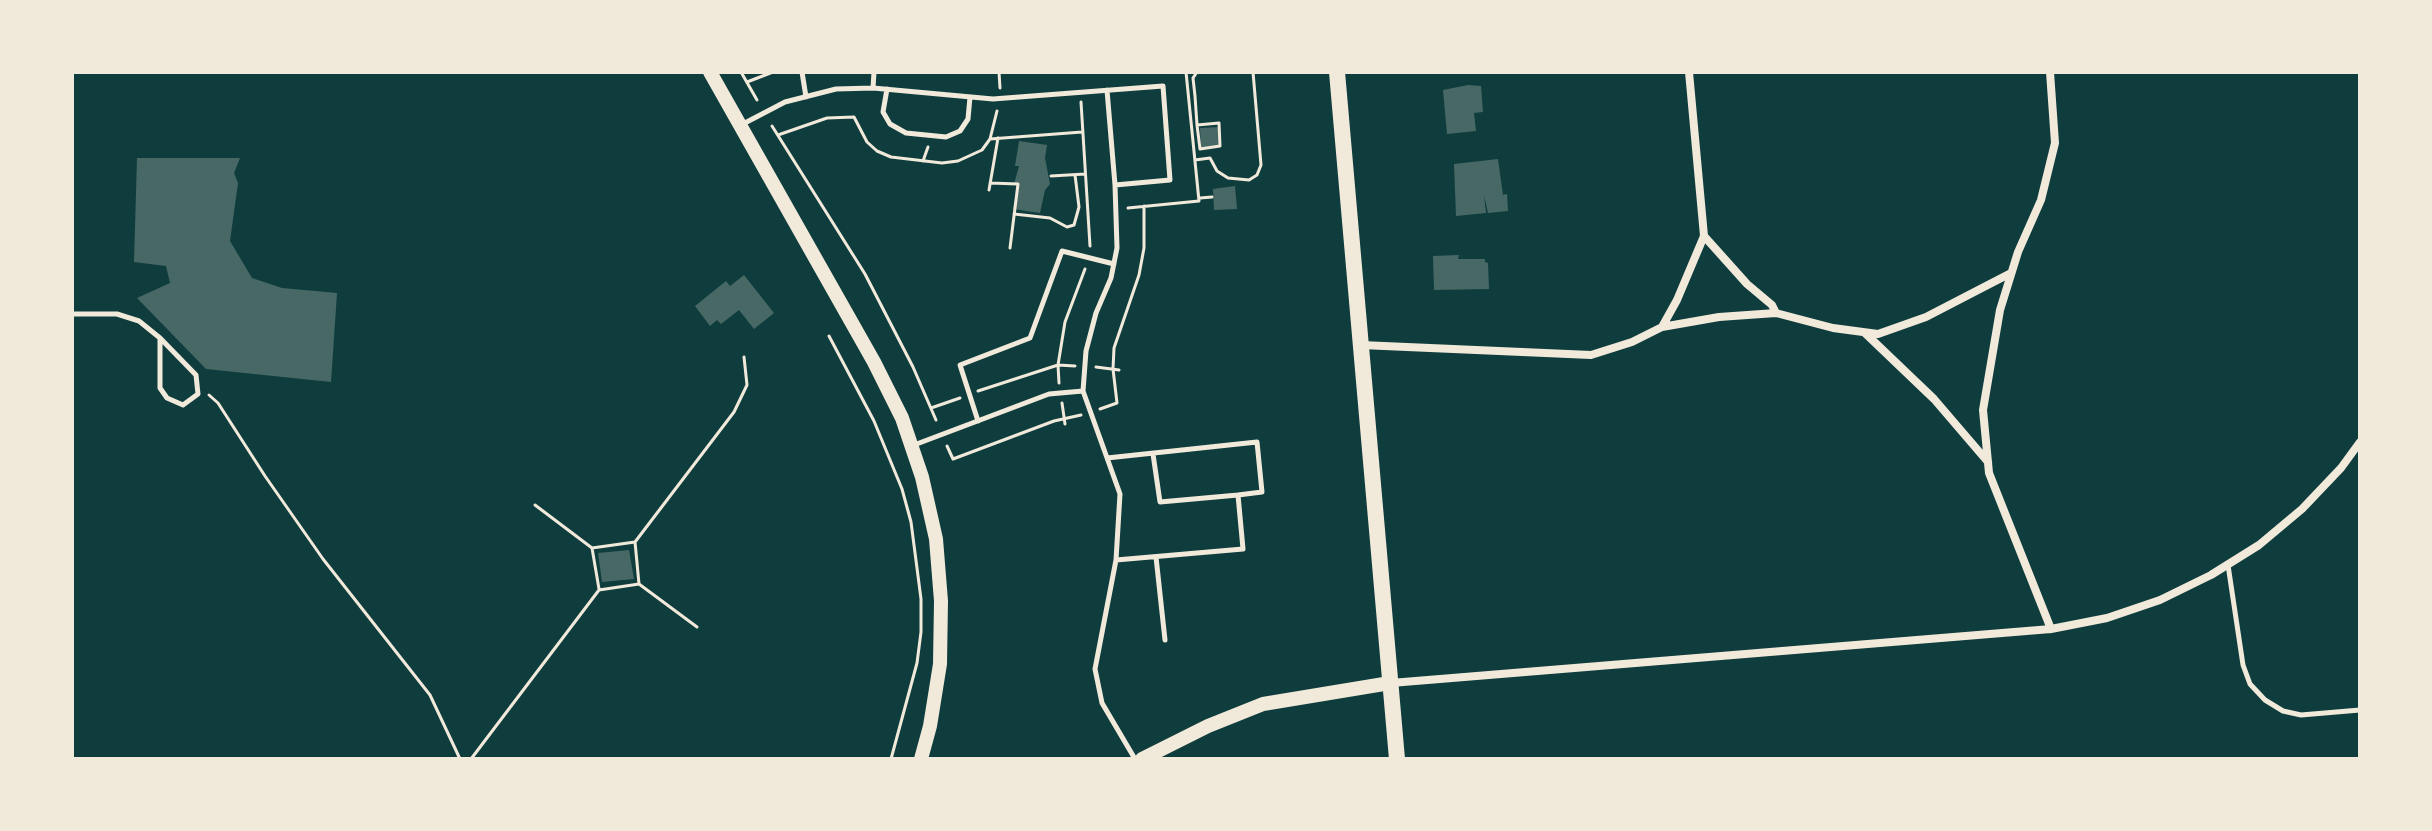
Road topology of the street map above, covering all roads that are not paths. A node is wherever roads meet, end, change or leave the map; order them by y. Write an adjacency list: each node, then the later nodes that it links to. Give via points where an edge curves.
1 (710, 72): 12 (street)
2 (802, 72): 10 (lane)
3 (874, 72): 7 (lane)
4 (1337, 72): 22 (main road)
5 (1689, 72): 14 (street)
6 (2050, 72): 16 (street, via 2055,143 2041,200)
7 (873, 88): 8 (lane); 10 (lane)
8 (887, 89): 11 (lane); 11 (lane, via 883,112 890,124 906,133 946,137 960,131 968,119)
9 (1107, 90): 11 (lane); 13 (lane); 13 (lane, via 1163,86 1170,180)
10 (806, 97): 12 (lane)
11 (970, 97)
12 (741, 126): 26 (street, via 874,362)
13 (1115, 185): 15 (lane)
14 (1704, 236): 17 (street); 19 (street)
15 (1114, 264): 23 (lane, via 1086,351); 24 (lane, via 1062,251 1030,338 960,365)
16 (2011, 273): 20 (street, via 1926,317 1878,334); 29 (street, via 1983,410)
17 (1776, 313): 19 (street); 20 (street)
18 (72, 314): 21 (lane, via 117,314 139,321)
19 (1662, 327): 22 (street, via 1591,355)
20 (1865, 332): 29 (street, via 1934,399)
21 (160, 338): 21 (lane, via 160,388 183,405 198,391 196,375)
22 (1361, 345): 36 (main road)
23 (1083, 391): 24 (lane, via 1049,394); 28 (lane)
24 (978, 421): 26 (lane)
25 (2360, 442): 33 (street, via 2302,509)
26 (911, 446): 38 (street, via 936,539 941,601 940,664)
27 (1153, 454): 28 (lane); 30 (lane, via 1160,502); 30 (lane, via 1257,442 1262,492)
28 (1107, 458): 32 (lane, via 1120,494)
29 (1988, 463): 34 (street)
30 (1238, 495): 31 (lane, via 1243,549)
31 (1156, 557): 32 (lane); 35 (lane)
32 (1116, 560): 39 (lane, via 1095,669 1102,703)
33 (2228, 565): 34 (street, via 2160,600); 37 (lane, via 2250,684 2283,711 2301,715)
34 (2051, 629): 36 (street)
35 (1165, 640)
36 (1390, 683): 40 (street, via 1263,704); 41 (main road)
37 (2360, 710)
38 (921, 759)
39 (1135, 759)
40 (1142, 759)
41 (1397, 759)

